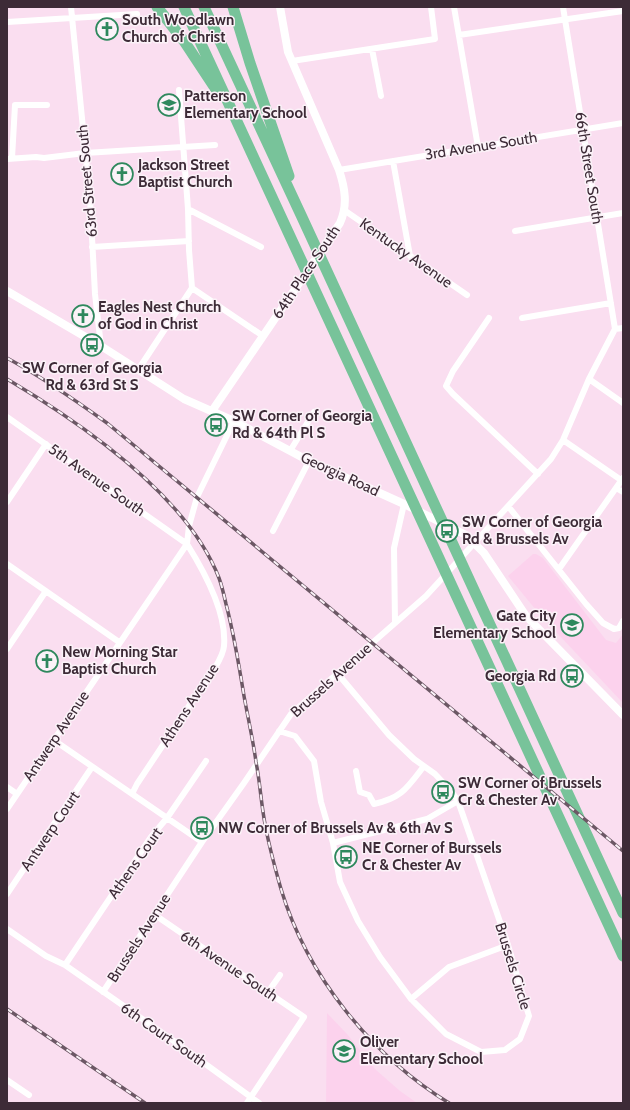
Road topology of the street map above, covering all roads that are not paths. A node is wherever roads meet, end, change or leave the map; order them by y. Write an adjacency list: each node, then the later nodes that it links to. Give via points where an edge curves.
1 (72, 7): 12 (street, 63rd Street South)
2 (157, 7): 23 (highway, via 184,41)
3 (184, 7): 23 (highway)
4 (204, 7): 35 (highway)
5 (233, 7): 35 (highway)
6 (280, 7): 17 (street, 64th Place South)
7 (431, 7): 16 (street, via 435,39)
8 (454, 7): 15 (street)
9 (563, 7): 13 (street, 66th Street South)
10 (623, 11): 13 (street)
11 (137, 14): 12 (street)
12 (72, 18): 14 (street); 27 (street, 63rd Street South)
13 (565, 19): 15 (street); 22 (street, 66th Street South)
14 (7, 22)
15 (459, 35): 25 (street)
16 (372, 49): 17 (street); 19 (street)
17 (292, 61): 30 (street, 64th Place South)
18 (179, 90): 26 (street)
19 (381, 96)
20 (48, 105): 28 (street, via 16,106)
21 (623, 123): 22 (street, 3rd Avenue South)
22 (583, 129): 25 (street, 3rd Avenue South); 34 (street, 66th Street South)
23 (247, 140): 100 (highway)
24 (215, 145): 26 (street)
25 (478, 147): 29 (street, 3rd Avenue South)
26 (184, 148): 27 (street); 31 (street)
27 (85, 153): 28 (street, via 44,158); 38 (street, 63rd Street South)
28 (10, 158)
29 (393, 161): 30 (street, 3rd Avenue South); 40 (street)
30 (339, 170): 32 (street, 64th Place South, via 345,193)
31 (188, 209): 37 (street); 39 (street)
32 (344, 210): 40 (street, Kentucky Avenue); 49 (street, 64th Place South, via 340,223)
33 (623, 213): 34 (street)
34 (597, 217): 36 (street); 44 (street, 66th Street South)
35 (303, 219): 96 (highway)
36 (515, 231)
37 (189, 241): 38 (street); 41 (street)
38 (92, 247): 50 (street, 63rd Street South)
39 (261, 247)
40 (410, 256): 43 (street, Kentucky Avenue)
41 (192, 288): 49 (street); 51 (street)
42 (7, 291): 50 (street, Georgia Road)
43 (467, 295)
44 (610, 303): 46 (street); 48 (street, 66th Street South)
45 (489, 318): 62 (street, via 446,386)
46 (522, 318)
47 (623, 328): 48 (street)
48 (615, 329): 52 (street)
49 (263, 336): 54 (street, 64th Place South)
50 (100, 346): 51 (street, Georgia Road)
51 (138, 370): 54 (street, Georgia Road, via 184,399)
52 (589, 379): 53 (street); 58 (street)
53 (623, 403)
54 (212, 411): 57 (street, Georgia Road)
55 (314, 412): 60 (street)
56 (7, 417): 59 (street, 5th Avenue South)
57 (234, 422): 60 (street, Georgia Road); 71 (street, Antwerp Avenue, via 197,497)
58 (563, 440): 62 (street, Brussels Avenue); 63 (street)
59 (46, 444): 66 (street); 71 (street, 5th Avenue South)
60 (290, 450): 61 (street, Georgia Road)
61 (309, 461): 67 (street, Georgia Road); 69 (street)
62 (538, 474): 68 (street, Brussels Avenue)
63 (622, 479): 64 (street)
64 (616, 488): 65 (street); 73 (street)
65 (623, 492)
66 (7, 502)
67 (404, 504): 70 (street, Georgia Road, via 466,535); 76 (street, via 394,548)
68 (508, 506): 70 (street, Brussels Avenue); 73 (street)
69 (273, 531)
70 (475, 543): 76 (street, Brussels Avenue, via 426,596); 80 (street, Georgia Road, via 526,616)
71 (187, 544): 77 (street, Antwerp Avenue); 89 (street, Athens Avenue, via 199,562 212,591 222,620 224,646 209,678)
72 (7, 564): 74 (street)
73 (559, 570): 75 (street, via 603,623 614,629 619,628)
74 (46, 591): 77 (street); 78 (street)
75 (623, 621)
76 (395, 623): 79 (street, Brussels Avenue)
77 (119, 642): 82 (street, Antwerp Avenue)
78 (7, 649)
79 (338, 674): 81 (street, Brussels Avenue, via 291,714); 84 (street, Brussels Circle, via 389,735)
80 (623, 715)
81 (279, 731): 93 (street, Brussels Avenue); 94 (street, Brussels Circle, via 295,736 314,761 321,802)
82 (52, 742): 85 (street, via 58,743); 88 (street, Antwerp Avenue)
83 (206, 761): 92 (street, Athens Court)
84 (424, 766): 86 (street, via 405,791 385,802 374,804 369,795 360,792); 90 (street, Brussels Circle, via 435,774)
85 (92, 767): 89 (street); 95 (street, Antwerp Court)
86 (356, 772)
87 (7, 787): 88 (street)
88 (17, 794): 91 (street, Antwerp Avenue)
89 (132, 794): 92 (street)
90 (458, 801): 94 (street, via 427,819); 99 (street, Brussels Circle)
91 (7, 809)
92 (167, 818): 93 (street); 101 (street, Athens Court, via 151,837)
93 (202, 842): 97 (street, Brussels Avenue)
94 (333, 843): 105 (street, Brussels Circle, via 340,882 358,921 380,957)
95 (7, 894)
96 (623, 913)
97 (155, 915): 103 (street, Brussels Avenue); 104 (street, 6th Avenue South)
98 (7, 929): 101 (street, 6th Court South)
99 (508, 945): 105 (street, via 449,967); 105 (street, Brussels Circle, via 529,1016 520,1039 505,1050 480,1052 446,1034)
100 (623, 956)
101 (65, 966): 103 (street, 6th Court South)
102 (280, 975): 104 (street)
103 (103, 992): 108 (street, 6th Court South, via 171,1038)
104 (268, 992): 108 (street, 6th Avenue South, via 304,1017)
105 (411, 999)
106 (7, 1080): 107 (street)
107 (29, 1095)
108 (249, 1100): 109 (street, 6th Court South)
109 (259, 1103)

